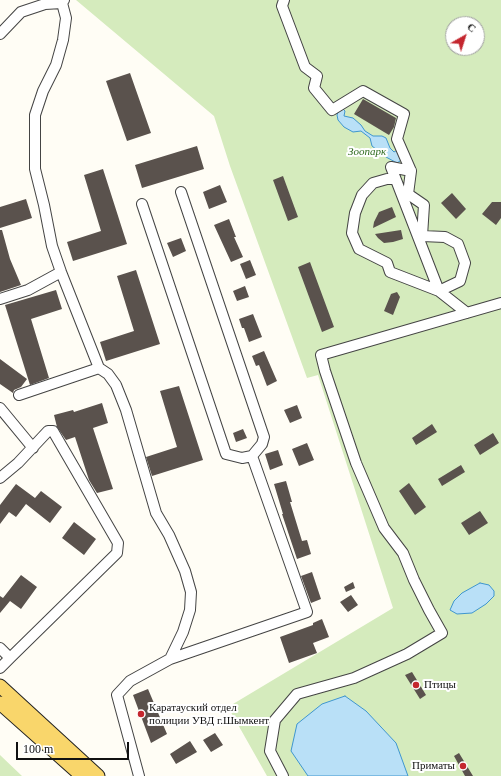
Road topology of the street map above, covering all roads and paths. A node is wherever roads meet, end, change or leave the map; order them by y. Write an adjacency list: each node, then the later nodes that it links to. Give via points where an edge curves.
1 (284, 0): 4 (street, via 282,6 305,68 317,76 314,88 332,110 363,91 404,114 397,139)
2 (63, 1): 3 (street, via 21,12); 8 (street, via 66,18 63,40 56,65 35,115 35,169 52,246)
3 (0, 34)
4 (411, 172): 5 (street, via 391,167); 9 (street, via 408,194 424,205 422,236 445,237 458,244 465,263 460,281)
5 (395, 178): 9 (street); 9 (street, via 374,183 362,195 352,233 359,249 387,263 390,272)
6 (180, 192): 17 (street, via 264,437 262,444)
7 (142, 204): 17 (street, via 226,454 242,458)
8 (61, 272): 10 (street, via 28,290); 13 (street)
9 (439, 290): 12 (street)
10 (0, 299)
11 (501, 303): 12 (street)
12 (467, 312): 28 (street, via 321,355 356,463 384,528 403,552 414,580 442,633 407,654 354,678 296,694 275,720 270,751)
13 (99, 368): 14 (street); 21 (street, via 108,374 116,385 126,410 156,513 185,571 191,592 190,610)
14 (19, 395)
15 (0, 408): 16 (street)
16 (33, 448): 18 (street); 20 (street, via 48,431 53,431 118,543 117,554)
17 (252, 456): 21 (street, via 307,612)
18 (0, 478)
19 (0, 648): 20 (street)
20 (10, 658): 22 (street)
21 (170, 659): 27 (street, via 130,682 118,695)
22 (0, 668)
23 (0, 686): 26 (main road)
24 (0, 703): 25 (main road)
25 (82, 776)
26 (98, 776)
27 (139, 776)
28 (284, 776)

